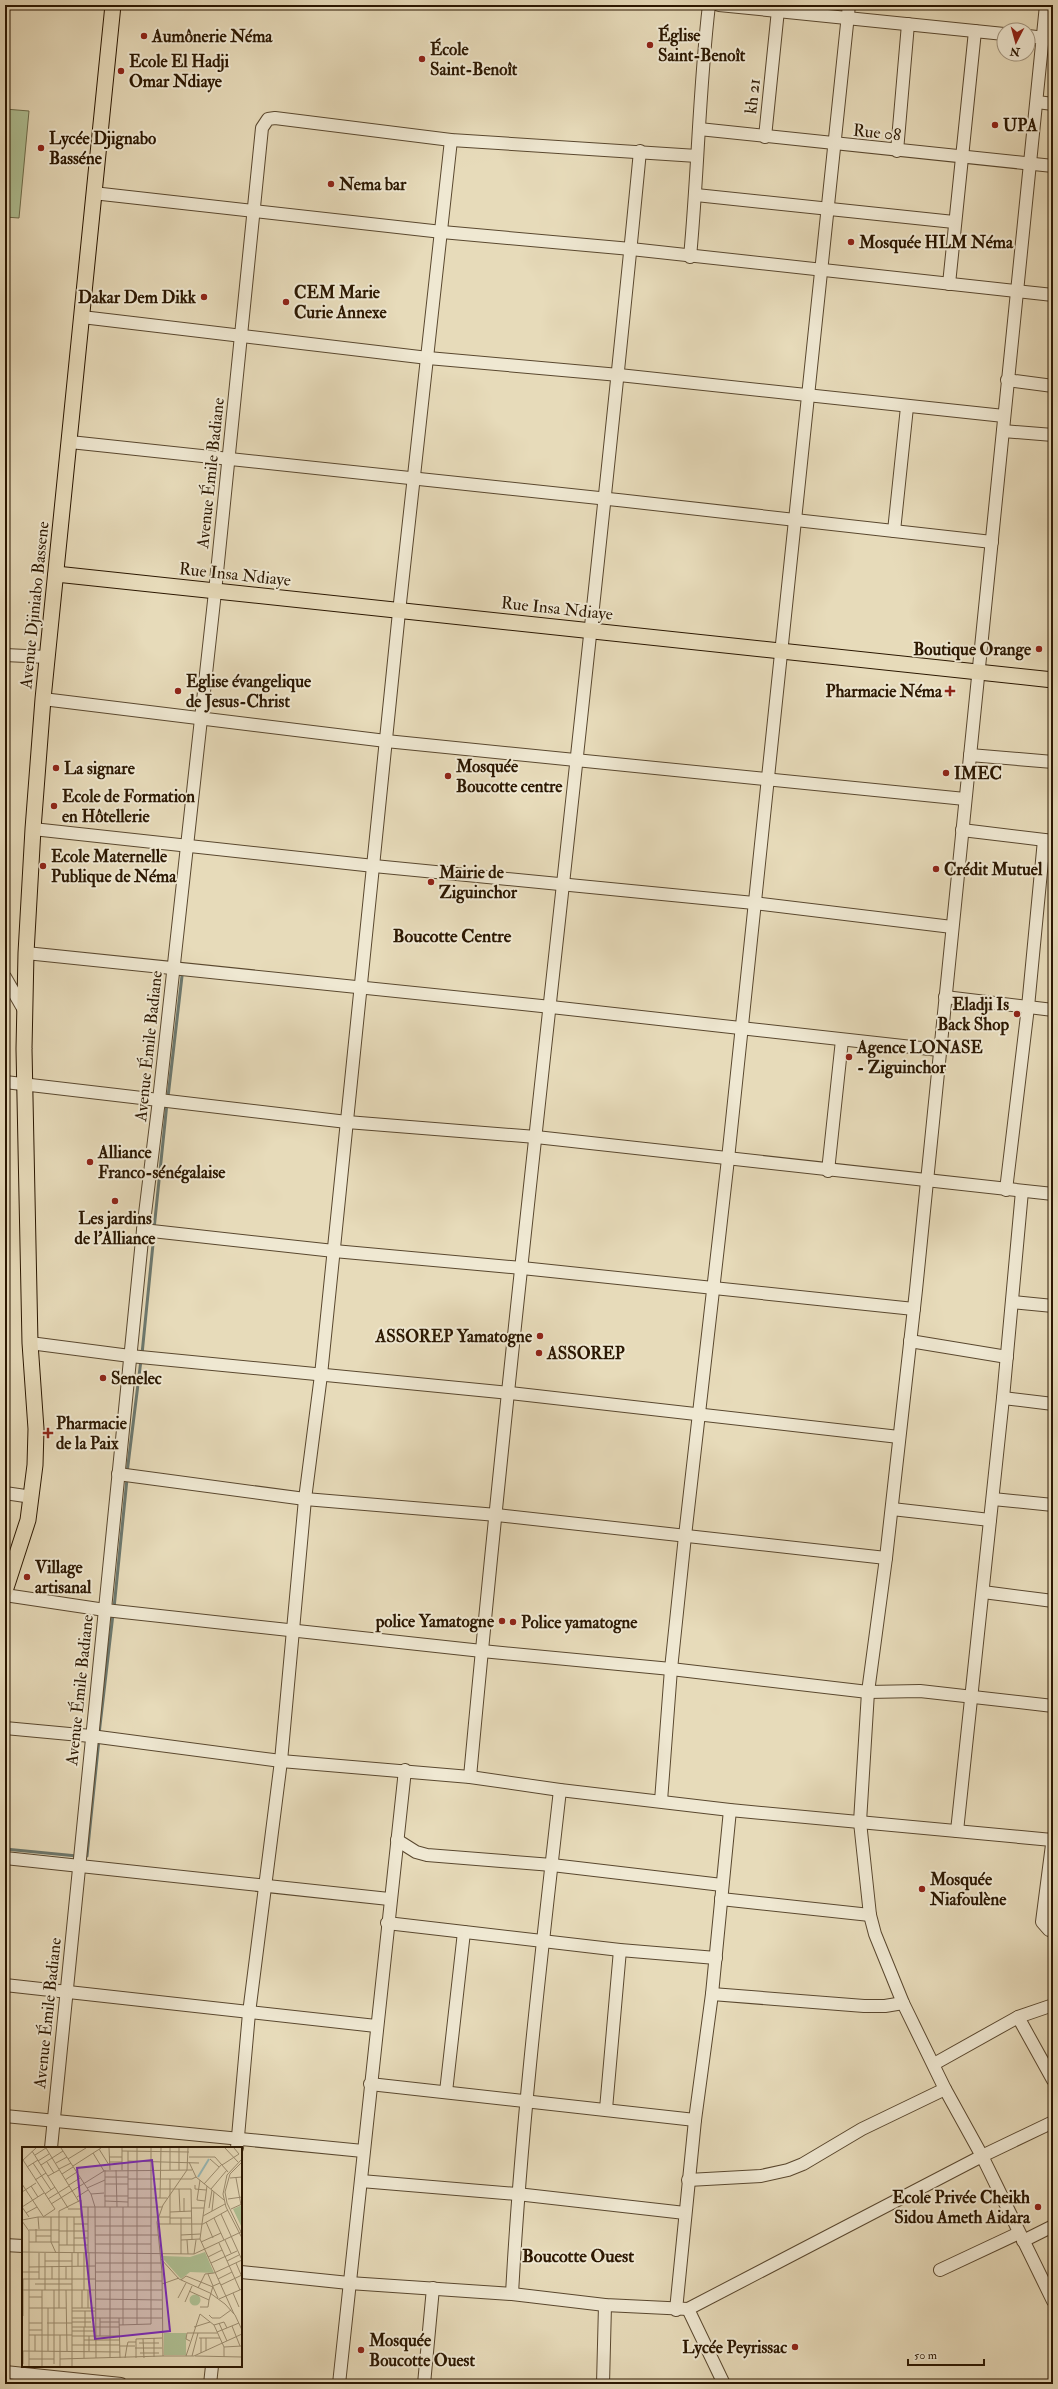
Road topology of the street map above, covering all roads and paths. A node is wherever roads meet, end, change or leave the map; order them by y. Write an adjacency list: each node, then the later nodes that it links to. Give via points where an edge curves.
1 (114, 5): 25 (main road, Avenue Djiniabo Bassene)
2 (709, 5): 15 (street)
3 (719, 5): 6 (street)
4 (849, 5): 7 (street)
5 (1046, 5): 12 (street)
6 (778, 10): 7 (street); 16 (street, kh 21)
7 (848, 18): 8 (street); 18 (street)
8 (908, 24): 9 (street); 20 (street)
9 (975, 31): 10 (street); 22 (street)
10 (996, 33)
11 (1036, 37): 12 (street)
12 (1048, 38): 13 (street)
13 (1036, 102): 14 (street); 23 (street)
14 (1053, 104)
15 (699, 129): 16 (street, Rue 08); 21 (street)
16 (765, 138): 18 (street, Rue 08)
17 (452, 140): 19 (street); 27 (street, Avenue Émile Badiane, via 268,119 262,128); 30 (street)
18 (834, 144): 20 (street, Rue 08); 28 (street)
19 (640, 151): 21 (street); 31 (street)
20 (897, 151): 22 (street, Rue 08)
21 (697, 156): 26 (street)
22 (962, 157): 23 (street, Rue 08); 29 (street)
23 (1030, 164): 24 (street, Rue 08); 35 (street)
24 (1053, 166)
25 (94, 193): 27 (street); 37 (main road, Avenue Djiniabo Bassene)
26 (696, 195): 28 (street); 32 (street)
27 (255, 210): 30 (street); 38 (street, Avenue Émile Badiane)
28 (827, 210): 29 (street); 33 (street)
29 (954, 222): 34 (street)
30 (442, 232): 31 (street); 39 (street)
31 (631, 249): 32 (street); 40 (street)
32 (690, 257): 33 (street)
33 (821, 271): 34 (street); 43 (street)
34 (949, 284): 35 (street)
35 (1017, 292): 36 (street); 41 (street)
36 (1053, 295)
37 (82, 317): 38 (street); 48 (main road, Avenue Djiniabo Bassene)
38 (241, 336): 39 (street); 49 (street, Avenue Émile Badiane)
39 (428, 358): 40 (street); 50 (street)
40 (619, 375): 43 (street); 51 (street)
41 (1007, 380): 42 (street); 45 (street)
42 (1053, 386)
43 (808, 396): 44 (street); 52 (street)
44 (907, 407): 45 (street); 53 (street)
45 (1004, 416): 46 (street)
46 (1003, 430): 47 (street); 54 (street)
47 (1053, 435)
48 (70, 442): 49 (street); 55 (main road, Avenue Djiniabo Bassene)
49 (228, 458): 50 (street); 56 (street, Avenue Émile Badiane)
50 (414, 479): 51 (street); 57 (street)
51 (606, 497): 52 (street); 58 (street)
52 (796, 519): 53 (street); 59 (street)
53 (894, 531): 54 (street)
54 (992, 542): 62 (street)
55 (56, 574): 56 (main road, Rue Insa Ndiaye); 61 (main road, Avenue Djiniabo Bassene)
56 (215, 592): 57 (main road, Rue Insa Ndiaye); 65 (street, Avenue Émile Badiane)
57 (399, 612): 58 (main road, Rue Insa Ndiaye); 66 (street)
58 (590, 630): 59 (main road, Rue Insa Ndiaye); 68 (street)
59 (782, 651): 62 (main road, Rue Insa Ndiaye); 70 (street)
60 (5, 655): 61 (street)
61 (47, 657): 64 (main road, Avenue Djiniabo Bassene)
62 (978, 673): 63 (main road, Rue Insa Ndiaye); 67 (street)
63 (1053, 680)
64 (43, 699): 65 (street); 72 (main road, Avenue Djiniabo Bassene)
65 (201, 720): 66 (street); 75 (street, Avenue Émile Badiane)
66 (386, 741): 68 (street); 76 (street)
67 (970, 755): 69 (street); 71 (street)
68 (575, 761): 70 (street); 77 (street)
69 (1053, 762)
70 (766, 778): 71 (street); 78 (street)
71 (965, 799): 73 (street)
72 (33, 829): 75 (street); 80 (main road, Avenue Djiniabo Bassene)
73 (962, 830): 74 (street); 79 (street)
74 (1049, 840): 86 (street)
75 (188, 845): 76 (street); 81 (street, Avenue Émile Badiane)
76 (374, 866): 77 (street); 83 (street)
77 (564, 885): 78 (street); 85 (street)
78 (754, 903): 79 (street); 89 (street)
79 (952, 926): 84 (street)
80 (26, 954): 81 (street); 87 (main road, Avenue Djiniabo Bassene)
81 (174, 967): 83 (street); 94 (street, Avenue Émile Badiane)
82 (5, 978): 87 (street)
83 (362, 989): 85 (street); 95 (street)
84 (945, 998): 86 (street); 91 (street)
85 (551, 1007): 89 (street); 96 (street)
86 (1028, 1007): 88 (street); 100 (street)
87 (24, 1010): 93 (main road, Avenue Djiniabo Bassene)
88 (1053, 1010)
89 (740, 1028): 90 (street); 97 (street)
90 (842, 1040): 91 (street); 98 (street)
91 (940, 1050): 99 (street)
92 (5, 1082): 93 (street)
93 (24, 1085): 94 (street); 111 (main road, Avenue Djiniabo Bassene)
94 (159, 1100): 95 (street); 103 (street, Avenue Émile Badiane)
95 (347, 1122): 96 (street); 104 (street)
96 (536, 1137): 97 (street); 105 (street)
97 (728, 1159): 98 (street); 106 (street)
98 (828, 1171): 99 (street)
99 (927, 1181): 100 (street); 109 (street)
100 (1006, 1190): 101 (street)
101 (1022, 1191): 102 (street); 107 (street)
102 (1053, 1194)
103 (143, 1230): 104 (street); 112 (street, Avenue Émile Badiane)
104 (334, 1251): 105 (street); 114 (street)
105 (522, 1268): 106 (street); 115 (street)
106 (712, 1289): 109 (street); 118 (street)
107 (1012, 1302): 108 (street); 113 (street)
108 (1053, 1306)
109 (914, 1309): 110 (street)
110 (910, 1341): 113 (street); 119 (street)
111 (30, 1343): 112 (street); 122 (main road, Avenue Djiniabo Bassene, via 36,1429)
112 (130, 1356): 114 (street); 120 (street, Avenue Émile Badiane)
113 (1006, 1357): 116 (street)
114 (321, 1375): 115 (street); 123 (street)
115 (510, 1393): 118 (street); 127 (street)
116 (1003, 1398): 117 (street); 124 (street)
117 (1053, 1404)
118 (698, 1413): 119 (street); 129 (street)
119 (899, 1437): 126 (street)
120 (118, 1474): 123 (street); 135 (street, Avenue Émile Badiane)
121 (5, 1493): 122 (street)
122 (32, 1497): 131 (main road, Avenue Djiniabo Bassene, via 23,1539)
123 (305, 1499): 127 (street); 136 (street)
124 (993, 1499): 125 (street); 128 (street)
125 (1053, 1505)
126 (892, 1509): 128 (street); 130 (street)
127 (497, 1515): 129 (street); 137 (street)
128 (990, 1520): 132 (street)
129 (685, 1536): 130 (street); 138 (street)
130 (886, 1558): 139 (street)
131 (5, 1591)
132 (983, 1592): 134 (street); 140 (street)
133 (5, 1596): 135 (street)
134 (1053, 1602)
135 (105, 1610): 136 (street); 143 (street, Avenue Émile Badiane)
136 (293, 1630): 137 (street); 144 (street)
137 (482, 1651): 138 (street); 146 (street)
138 (671, 1669): 139 (street); 148 (street)
139 (868, 1692): 140 (street, via 920,1691); 150 (street)
140 (972, 1697): 141 (street); 151 (street)
141 (1053, 1706)
142 (5, 1728): 143 (street)
143 (91, 1736): 144 (street); 156 (street, Avenue Émile Badiane)
144 (281, 1761): 145 (street); 158 (street)
145 (405, 1770): 146 (street); 153 (street)
146 (470, 1777): 147 (street)
147 (560, 1790): 148 (street); 155 (street)
148 (661, 1800): 149 (street)
149 (730, 1810): 150 (street); 157 (street)
150 (860, 1822): 151 (street); 161 (street)
151 (957, 1831): 152 (street)
152 (1053, 1839): 163 (street, via 1042,1922 1048,1930)
153 (397, 1840): 155 (street, via 416,1852 427,1854); 159 (street)
154 (5, 1858): 156 (street)
155 (552, 1865): 157 (street); 165 (street)
156 (79, 1866): 158 (street); 169 (street, Avenue Émile Badiane)
157 (722, 1885): 160 (street)
158 (266, 1887): 159 (street); 173 (street)
159 (390, 1899): 162 (street)
160 (721, 1899): 161 (street); 167 (street)
161 (870, 1915): 171 (street)
162 (387, 1923): 164 (street); 175 (street)
163 (1053, 1931)
164 (464, 1932): 165 (street); 180 (street)
165 (543, 1939): 166 (street); 181 (street)
166 (620, 1950): 167 (street); 182 (street)
167 (716, 1958): 170 (street)
168 (5, 1985): 169 (street)
169 (66, 1992): 173 (street); 184 (street, Avenue Émile Badiane)
170 (712, 1994): 171 (street, via 864,2006); 185 (street)
171 (903, 2003): 176 (street)
172 (1053, 2005): 174 (street)
173 (249, 2013): 175 (street); 187 (street)
174 (1018, 2017): 176 (street); 177 (street)
175 (376, 2026): 178 (street)
176 (934, 2064): 179 (street)
177 (1053, 2080)
178 (370, 2084): 180 (street); 189 (street)
179 (945, 2089): 190 (street); 192 (street, via 862,2129 793,2168 761,2176)
180 (446, 2092): 181 (street)
181 (527, 2101): 182 (street); 193 (street)
182 (606, 2109): 185 (street)
183 (5, 2116): 184 (street)
184 (54, 2120): 187 (street); 188 (street, Avenue Émile Badiane)
185 (695, 2120): 192 (street)
186 (1053, 2122): 190 (street)
187 (238, 2144): 189 (street)
188 (51, 2147)
189 (363, 2151): 191 (street)
190 (982, 2156): 196 (street); 206 (street)
191 (361, 2180): 193 (street); 201 (street)
192 (688, 2180): 194 (street)
193 (518, 2194): 194 (street); 203 (street)
194 (685, 2213): 206 (street)
195 (1053, 2226): 196 (street)
196 (1021, 2237): 199 (street); 204 (street)
197 (5, 2245): 198 (street)
198 (22, 2246)
199 (940, 2270)
200 (242, 2272): 201 (street)
201 (350, 2283): 202 (street); 213 (street)
202 (433, 2288): 203 (street); 214 (street)
203 (512, 2294): 205 (street)
204 (1053, 2301)
205 (605, 2305): 206 (street); 208 (street)
206 (682, 2309): 217 (street)
207 (212, 2367): 212 (street)
208 (604, 2370): 215 (street); 216 (street)
209 (5, 2372): 210 (street)
210 (26, 2375): 211 (street)
211 (121, 2384)
212 (210, 2384)
213 (339, 2384)
214 (424, 2384)
215 (603, 2384)
216 (611, 2384)
217 (724, 2384)

